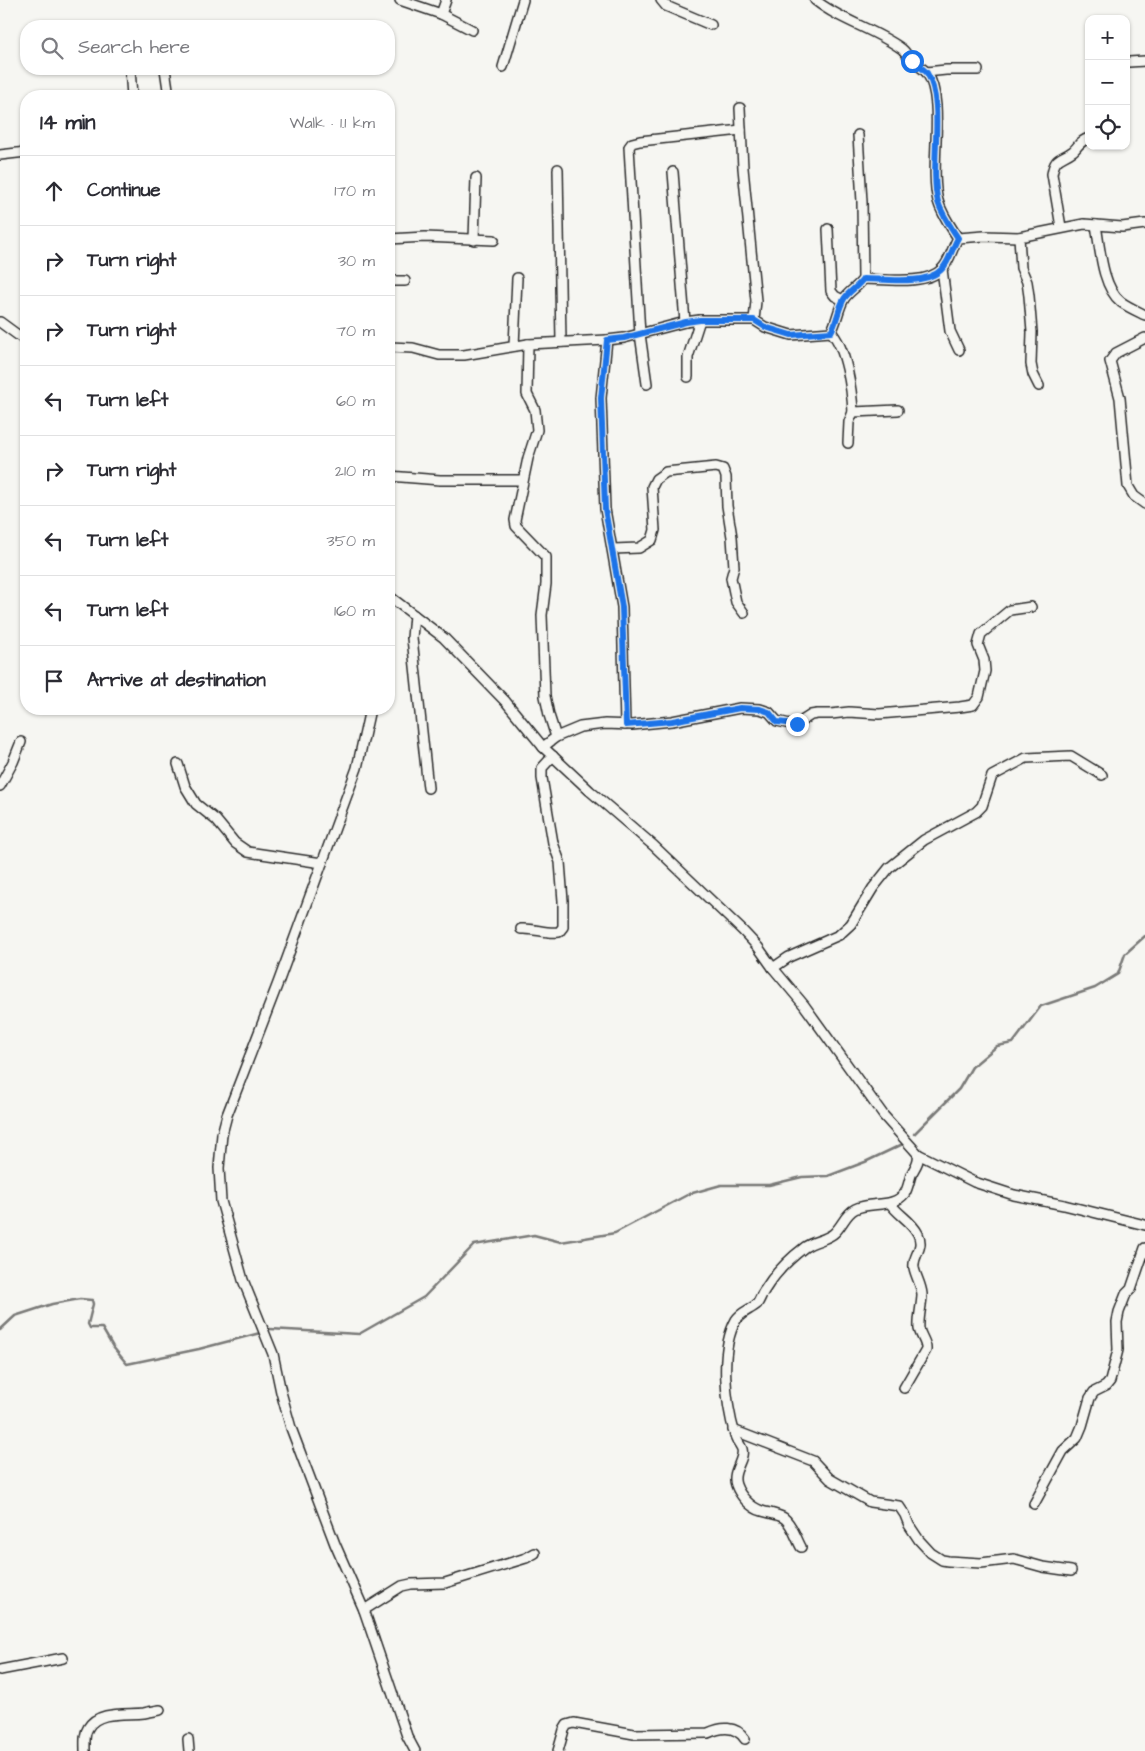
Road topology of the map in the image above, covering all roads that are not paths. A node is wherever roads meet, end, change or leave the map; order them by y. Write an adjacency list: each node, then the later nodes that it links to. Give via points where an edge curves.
1 (400, 0): 6 (street)
2 (446, 0): 6 (street)
3 (523, 0): 11 (street)
4 (661, 0): 7 (street, via 666,6)
5 (815, 0): 13 (street, via 902,50)
6 (440, 14): 8 (street)
7 (711, 25)
8 (472, 30)
9 (1145, 61): 10 (street)
10 (1130, 62)
11 (502, 67)
12 (978, 70): 13 (street)
13 (926, 72): 33 (street, via 935,94 935,186 938,203)
14 (130, 75): 16 (street)
15 (166, 75): 17 (street)
16 (132, 90)
17 (168, 90)
18 (740, 108): 19 (street)
19 (741, 130): 44 (street, via 756,301); 48 (street, via 632,143 629,147)
20 (858, 135): 38 (street)
21 (1085, 139): 29 (street, via 1056,160 1053,166)
22 (20, 153): 23 (street)
23 (0, 155)
24 (558, 169): 52 (street)
25 (673, 172): 46 (street)
26 (476, 178): 34 (street)
27 (1145, 224): 28 (street, via 1122,227)
28 (1096, 225): 29 (street); 42 (street, via 1111,291 1120,302)
29 (1060, 228): 31 (street)
30 (828, 229): 41 (street, via 830,291)
31 (1018, 237): 33 (street); 59 (street, via 1021,268 1029,296 1031,364)
32 (395, 238): 34 (street)
33 (958, 238): 36 (street)
34 (474, 240): 35 (street)
35 (494, 240)
36 (942, 270): 38 (street, via 921,278); 56 (street, via 950,332)
37 (517, 278): 54 (street)
38 (863, 279): 41 (street)
39 (395, 281): 40 (street)
40 (405, 281)
41 (843, 300): 47 (street)
42 (1145, 315)
43 (700, 320): 44 (street); 46 (street); 57 (street, via 688,357)
44 (754, 320): 47 (street, via 791,335)
45 (0, 322): 49 (street)
46 (686, 322): 48 (street)
47 (831, 332): 61 (street, via 837,338 846,364)
48 (640, 334): 51 (street); 58 (street)
49 (20, 337)
50 (1145, 338): 65 (street, via 1116,353 1110,361 1120,398 1128,486 1134,496)
51 (607, 340): 52 (street); 66 (street, via 601,398 605,509)
52 (561, 342): 53 (street)
53 (528, 344): 54 (street); 64 (street, via 527,394 535,410 537,430)
54 (514, 346): 55 (street, via 464,355 439,355)
55 (395, 347)
56 (959, 350)
57 (688, 377)
58 (647, 384)
59 (1039, 386)
60 (898, 410): 61 (street)
61 (853, 412): 62 (street)
62 (848, 443)
63 (395, 476): 64 (street)
64 (523, 480): 73 (street, via 516,526 546,557 542,616 545,696)
65 (1145, 504)
66 (613, 549): 69 (street, via 640,548 652,540 655,530 652,487 656,479 666,472 716,466 723,469 732,537 734,566 731,578 736,602); 72 (street, via 622,607)
67 (395, 601): 70 (street)
68 (1031, 607): 72 (street, via 1010,610 980,636 979,650 985,671 979,697 973,705 879,714 817,714 797,724 777,722 769,712 760,709 740,708 672,721)
69 (744, 613)
70 (414, 615): 75 (street, via 444,638 506,702); 80 (street, via 412,638)
71 (369, 715): 81 (street, via 357,768)
72 (626, 725): 73 (street, via 591,725)
73 (556, 737): 75 (street)
74 (21, 742): 79 (street)
75 (543, 747): 76 (street)
76 (553, 756): 82 (street, via 542,768 542,778 553,843 560,862 562,927 559,932 550,934); 83 (street, via 705,894 758,947)
77 (178, 764): 81 (street, via 185,786 196,804 248,852)
78 (1102, 775): 83 (street, via 1078,759 1064,755 1026,758 996,774 990,780 982,806 976,812 924,840 889,868 852,924 839,935 789,957)
79 (0, 786)
80 (428, 788)
81 (322, 863): 94 (street, via 227,1115 219,1168 221,1201 243,1280 273,1354 280,1392 292,1428 335,1544)
82 (521, 929)
83 (773, 968): 84 (street, via 804,1005 884,1116)
84 (918, 1154): 85 (street, via 905,1193); 86 (street, via 974,1182 1014,1195)
85 (890, 1203): 88 (street, via 913,1226 920,1242 914,1268 921,1284 919,1321 927,1346); 89 (street, via 862,1206 850,1212 833,1234 807,1246 790,1259 764,1290 757,1304 736,1320 725,1373)
86 (1145, 1226)
87 (1145, 1248): 90 (street, via 1119,1312 1118,1350 1110,1381 1090,1398 1077,1438 1063,1451)
88 (904, 1388)
89 (733, 1430): 91 (street, via 742,1449 735,1476 739,1492 759,1511 783,1517); 93 (street, via 814,1461 830,1479 870,1502 899,1506 912,1531 936,1557 981,1563 1014,1560)
90 (1034, 1504)
91 (801, 1547)
92 (535, 1553): 94 (street, via 444,1582 402,1586)
93 (1071, 1571)
94 (364, 1610): 102 (street)
95 (64, 1658): 96 (street)
96 (0, 1670)
97 (160, 1710): 100 (street, via 98,1719 86,1733)
98 (188, 1739): 101 (street)
99 (745, 1739): 103 (street, via 736,1730 726,1728 708,1733 634,1734 574,1723 564,1730)
100 (85, 1751)
101 (189, 1751)
102 (415, 1751)
103 (558, 1751)

